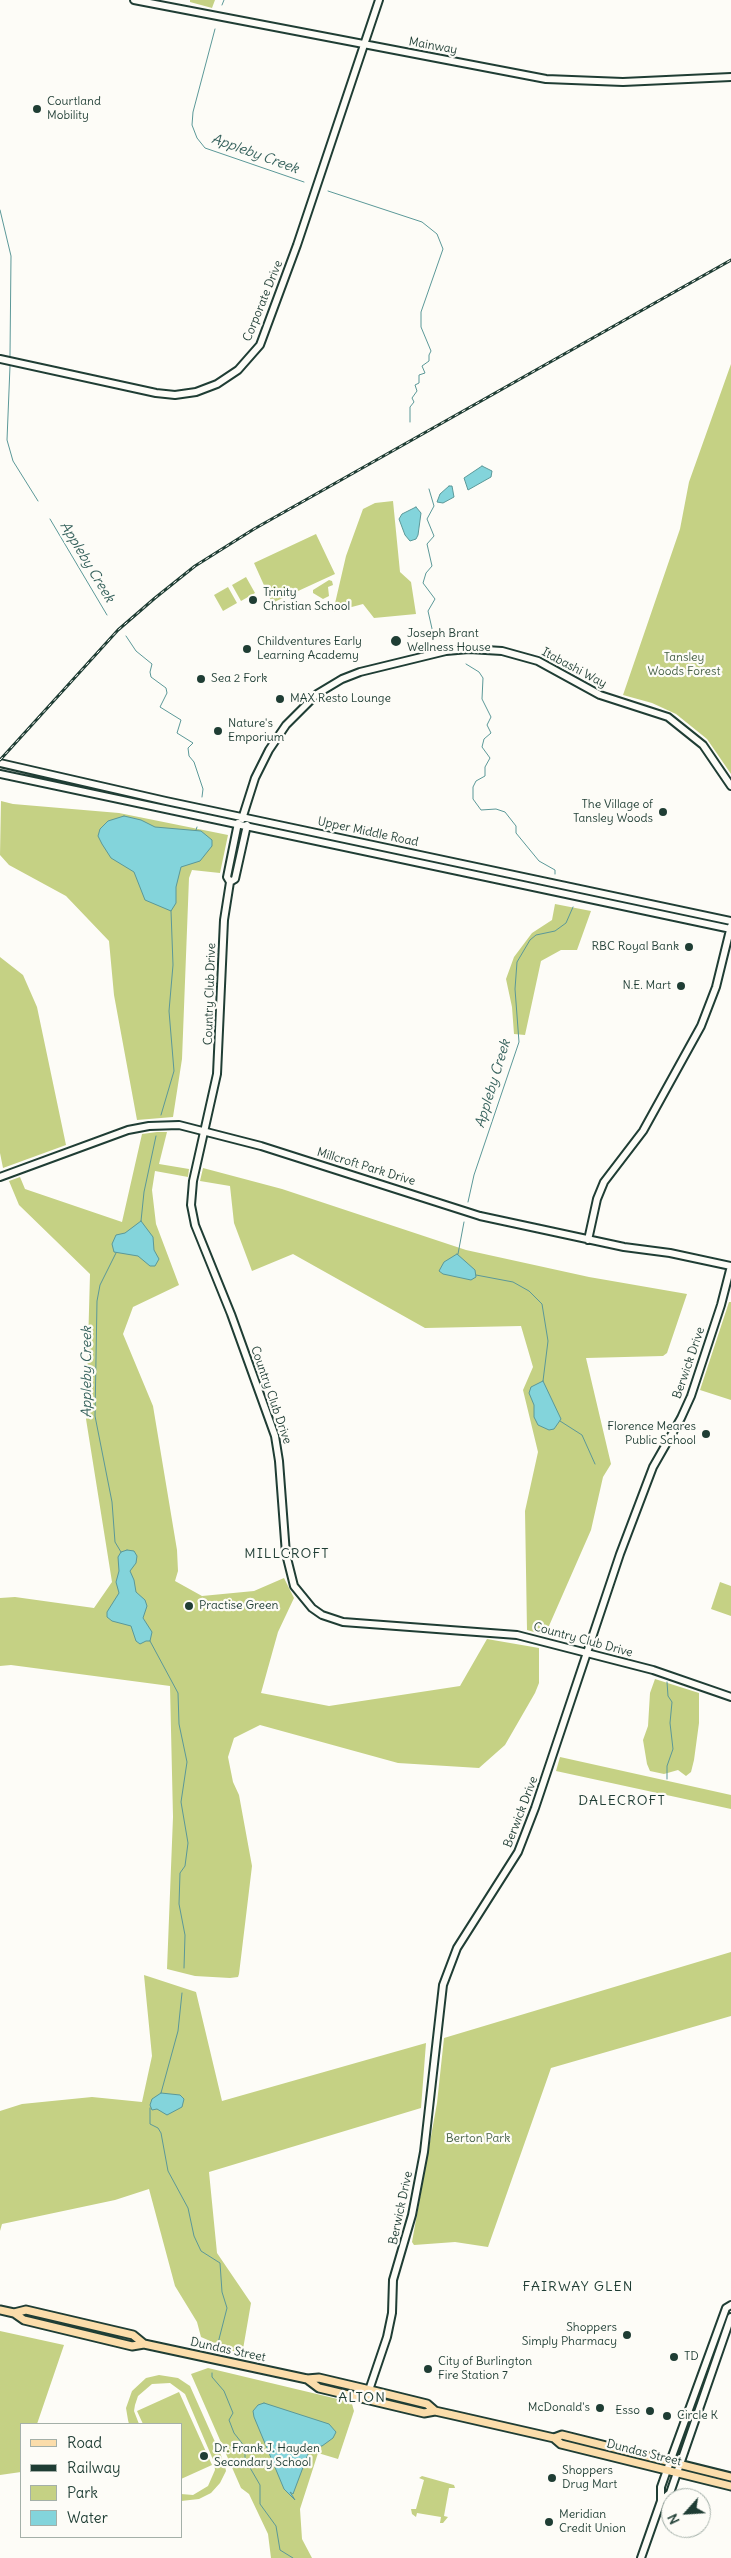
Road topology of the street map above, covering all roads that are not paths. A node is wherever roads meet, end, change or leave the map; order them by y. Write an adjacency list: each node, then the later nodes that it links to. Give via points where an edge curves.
1 (134, 0): 3 (street, Mainway)
2 (379, 0): 3 (street, Corporate Drive)
3 (364, 44): 4 (street, Mainway, via 546,79 578,82); 5 (street, Corporate Drive, via 260,345 238,370 218,384 175,395)
4 (731, 77)
5 (0, 359)
6 (0, 763): 9 (street, Upper Middle Road)
7 (0, 774): 10 (street)
8 (731, 786): 9 (street, Itabashi Way, via 703,745 668,717 600,695 538,661 502,651 469,649 437,653 360,672 317,694 286,724 266,756 253,782)
9 (244, 817): 10 (street); 11 (street); 15 (street, Upper Middle Road)
10 (238, 823): 11 (street, Upper Middle Road); 12 (street, Country Club Drive)
11 (246, 825): 13 (street, Country Club Drive); 16 (street, Upper Middle Road)
12 (230, 860): 13 (street); 14 (street, Country Club Drive, via 227,877)
13 (238, 862): 14 (street, Country Club Drive, via 235,878)
14 (230, 882): 17 (street, Country Club Drive, via 224,920 218,1066)
15 (731, 921)
16 (731, 928): 19 (street, via 716,987 701,1026 643,1131 604,1182)
17 (205, 1131): 18 (street, Millcroft Park Drive, via 174,1125 138,1127); 19 (street, Millcroft Park Drive, via 480,1216); 21 (street, Country Club Drive, via 191,1192 192,1214 273,1430 279,1454 288,1567 302,1598 322,1615 344,1622 504,1633)
18 (0, 1177)
19 (588, 1240): 20 (street, Millcroft Park Drive)
20 (731, 1266): 21 (street, Berwick Drive, via 690,1396 650,1474)
21 (587, 1653): 22 (street, Country Club Drive, via 653,1670); 27 (street, Berwick Drive, via 518,1852 457,1948 443,1985 424,2152 412,2215 393,2280 387,2337)
22 (731, 1697)
23 (731, 2305): 31 (street, via 726,2308)
24 (0, 2310): 26 (main road, Dundas Street, via 14,2313 26,2310 133,2335 144,2344)
25 (731, 2317): 32 (street)
26 (306, 2379): 27 (main road, Dundas Street, via 319,2378); 28 (main road, Dundas Street, via 319,2388)
27 (370, 2390): 28 (street, Berwick Drive); 29 (main road, Dundas Street, via 427,2404)
28 (366, 2399): 29 (main road, Dundas Street, via 424,2413)
29 (435, 2411): 30 (main road, Dundas Street)
30 (554, 2438): 31 (main road, Dundas Street, via 562,2435); 33 (main road, Dundas Street, via 561,2444)
31 (671, 2461): 32 (main road, Dundas Street); 33 (street)
32 (680, 2464): 34 (street); 35 (main road, Dundas Street)
33 (667, 2470): 34 (main road, Dundas Street); 37 (street)
34 (677, 2473): 36 (main road, Dundas Street); 38 (street)
35 (731, 2477)
36 (731, 2486)
37 (661, 2488)
38 (672, 2488)
39 (661, 2500): 40 (street)
40 (641, 2558)

